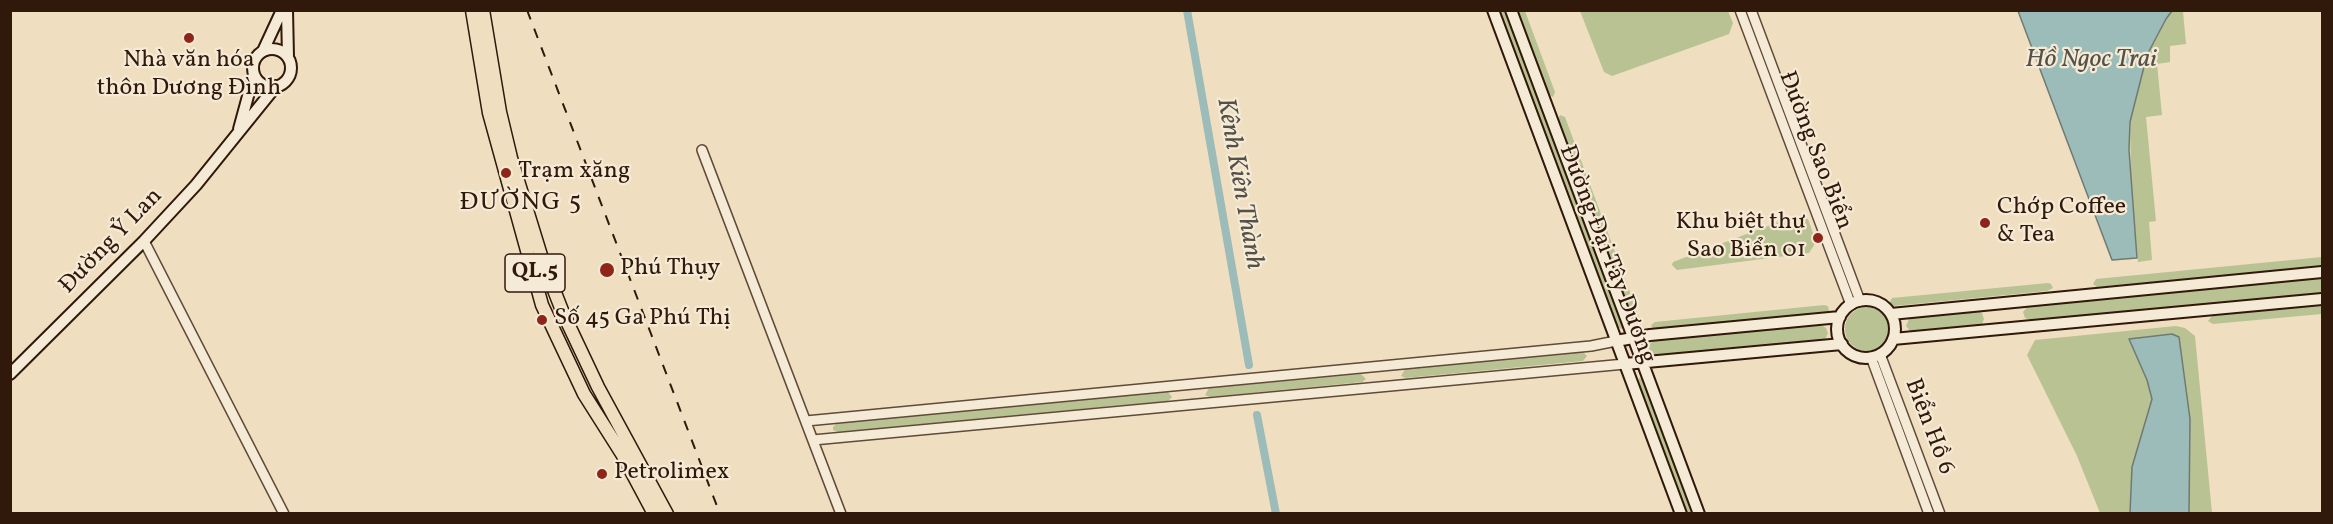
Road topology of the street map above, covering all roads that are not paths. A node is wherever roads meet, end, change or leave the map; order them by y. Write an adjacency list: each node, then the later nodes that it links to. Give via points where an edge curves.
1 (282, 10): 9 (main road)
2 (287, 10): 10 (main road)
3 (472, 10): 36 (highway, QL.5, via 489,114 543,305 584,394)
4 (483, 10): 37 (highway, QL.5, via 500,112 543,262 598,387)
5 (1493, 10): 23 (main road, Đường Đại Tây Dương)
6 (1511, 10): 21 (main road, Đường Đại Tây Dương)
7 (1740, 10): 18 (street, Đường Sao Biển)
8 (1751, 10): 18 (street, Đường Sao Biển)
9 (263, 51): 10 (main road, via 276,50); 11 (main road, via 254,61)
10 (288, 57): 12 (main road, via 290,75)
11 (254, 74): 12 (main road, via 263,84); 13 (main road, Đường Ỷ Lan)
12 (276, 86): 13 (main road, Đường Ỷ Lan)
13 (238, 135): 15 (main road, Đường Ỷ Lan)
14 (702, 150): 33 (street)
15 (144, 241): 29 (main road, Đường Ỷ Lan); 35 (street)
16 (2322, 272): 19 (main road)
17 (2322, 299): 22 (main road)
18 (1855, 303): 19 (main road, via 1870,300); 20 (main road)
19 (1892, 314): 22 (main road)
20 (1840, 317): 21 (main road); 24 (main road, via 1838,331)
21 (1634, 338): 23 (main road); 26 (main road, Đường Đại Tây Dương)
22 (1893, 339): 25 (main road, via 1888,348)
23 (1616, 341): 27 (main road, Đường Đại Tây Dương); 28 (street)
24 (1842, 344): 25 (main road, via 1851,353); 26 (main road)
25 (1875, 355): 41 (street, Biển Hồ 6); 42 (street, Biển Hồ 6)
26 (1643, 362): 27 (main road); 40 (main road, Đường Đại Tây Dương)
27 (1625, 364): 31 (street); 39 (main road, Đường Đại Tây Dương)
28 (1385, 366): 30 (street); 31 (street)
29 (10, 374)
30 (1188, 385): 32 (street); 33 (street)
31 (1387, 385): 32 (street)
32 (1189, 404): 34 (street)
33 (806, 421): 34 (street)
34 (813, 440): 38 (street)
35 (284, 513)
36 (654, 513)
37 (667, 513)
38 (841, 513)
39 (1681, 513)
40 (1700, 513)
41 (1929, 513)
42 (1940, 513)

